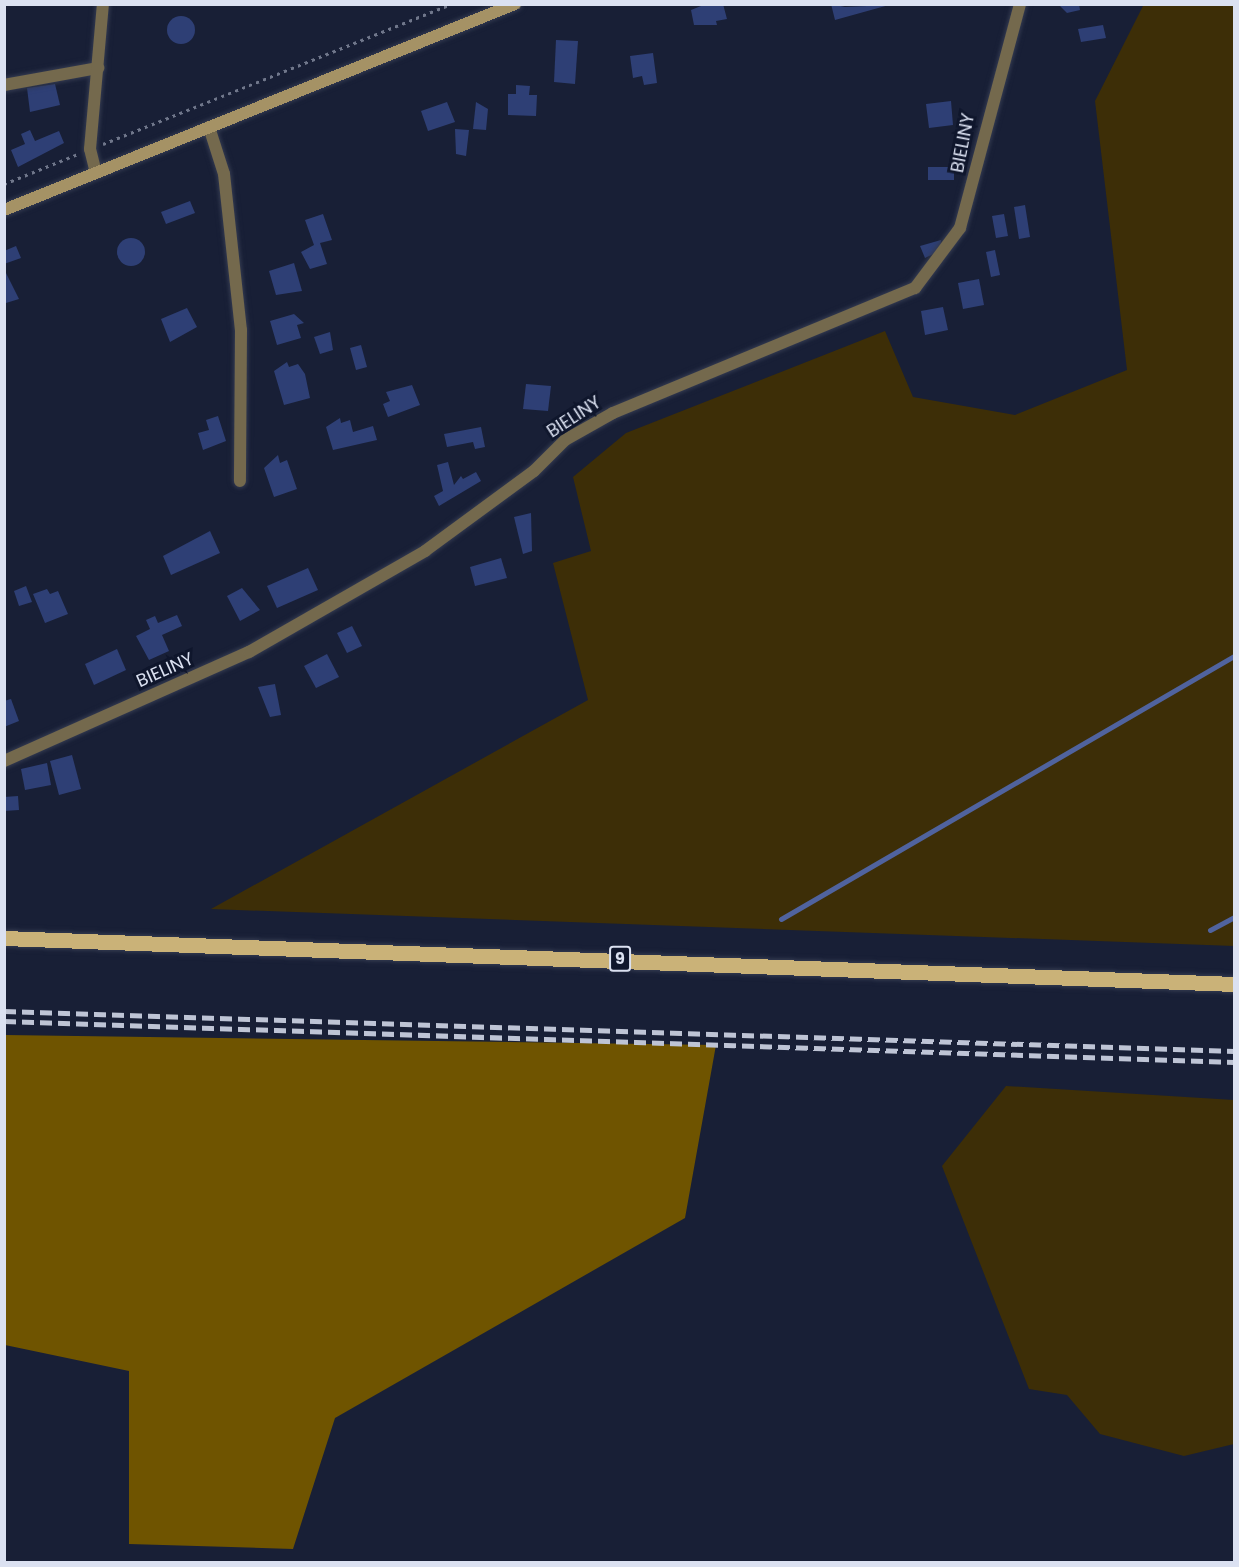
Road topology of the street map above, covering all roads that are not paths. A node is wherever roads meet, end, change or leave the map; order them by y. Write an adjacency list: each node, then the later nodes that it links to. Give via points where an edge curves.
1 (103, 4): 4 (street)
2 (515, 4): 6 (main road)
3 (1020, 4): 10 (street, BIELINY, via 960,228 915,288 613,413 565,440 534,471 425,551 270,640)
4 (98, 68): 5 (street); 7 (street, via 90,149)
5 (4, 86)
6 (209, 128): 7 (main road); 9 (street, via 224,174 241,330)
7 (96, 173): 8 (main road)
8 (4, 210)
9 (240, 481)
10 (4, 761)
11 (4, 938): 12 (main road, 9)
12 (1234, 984)

